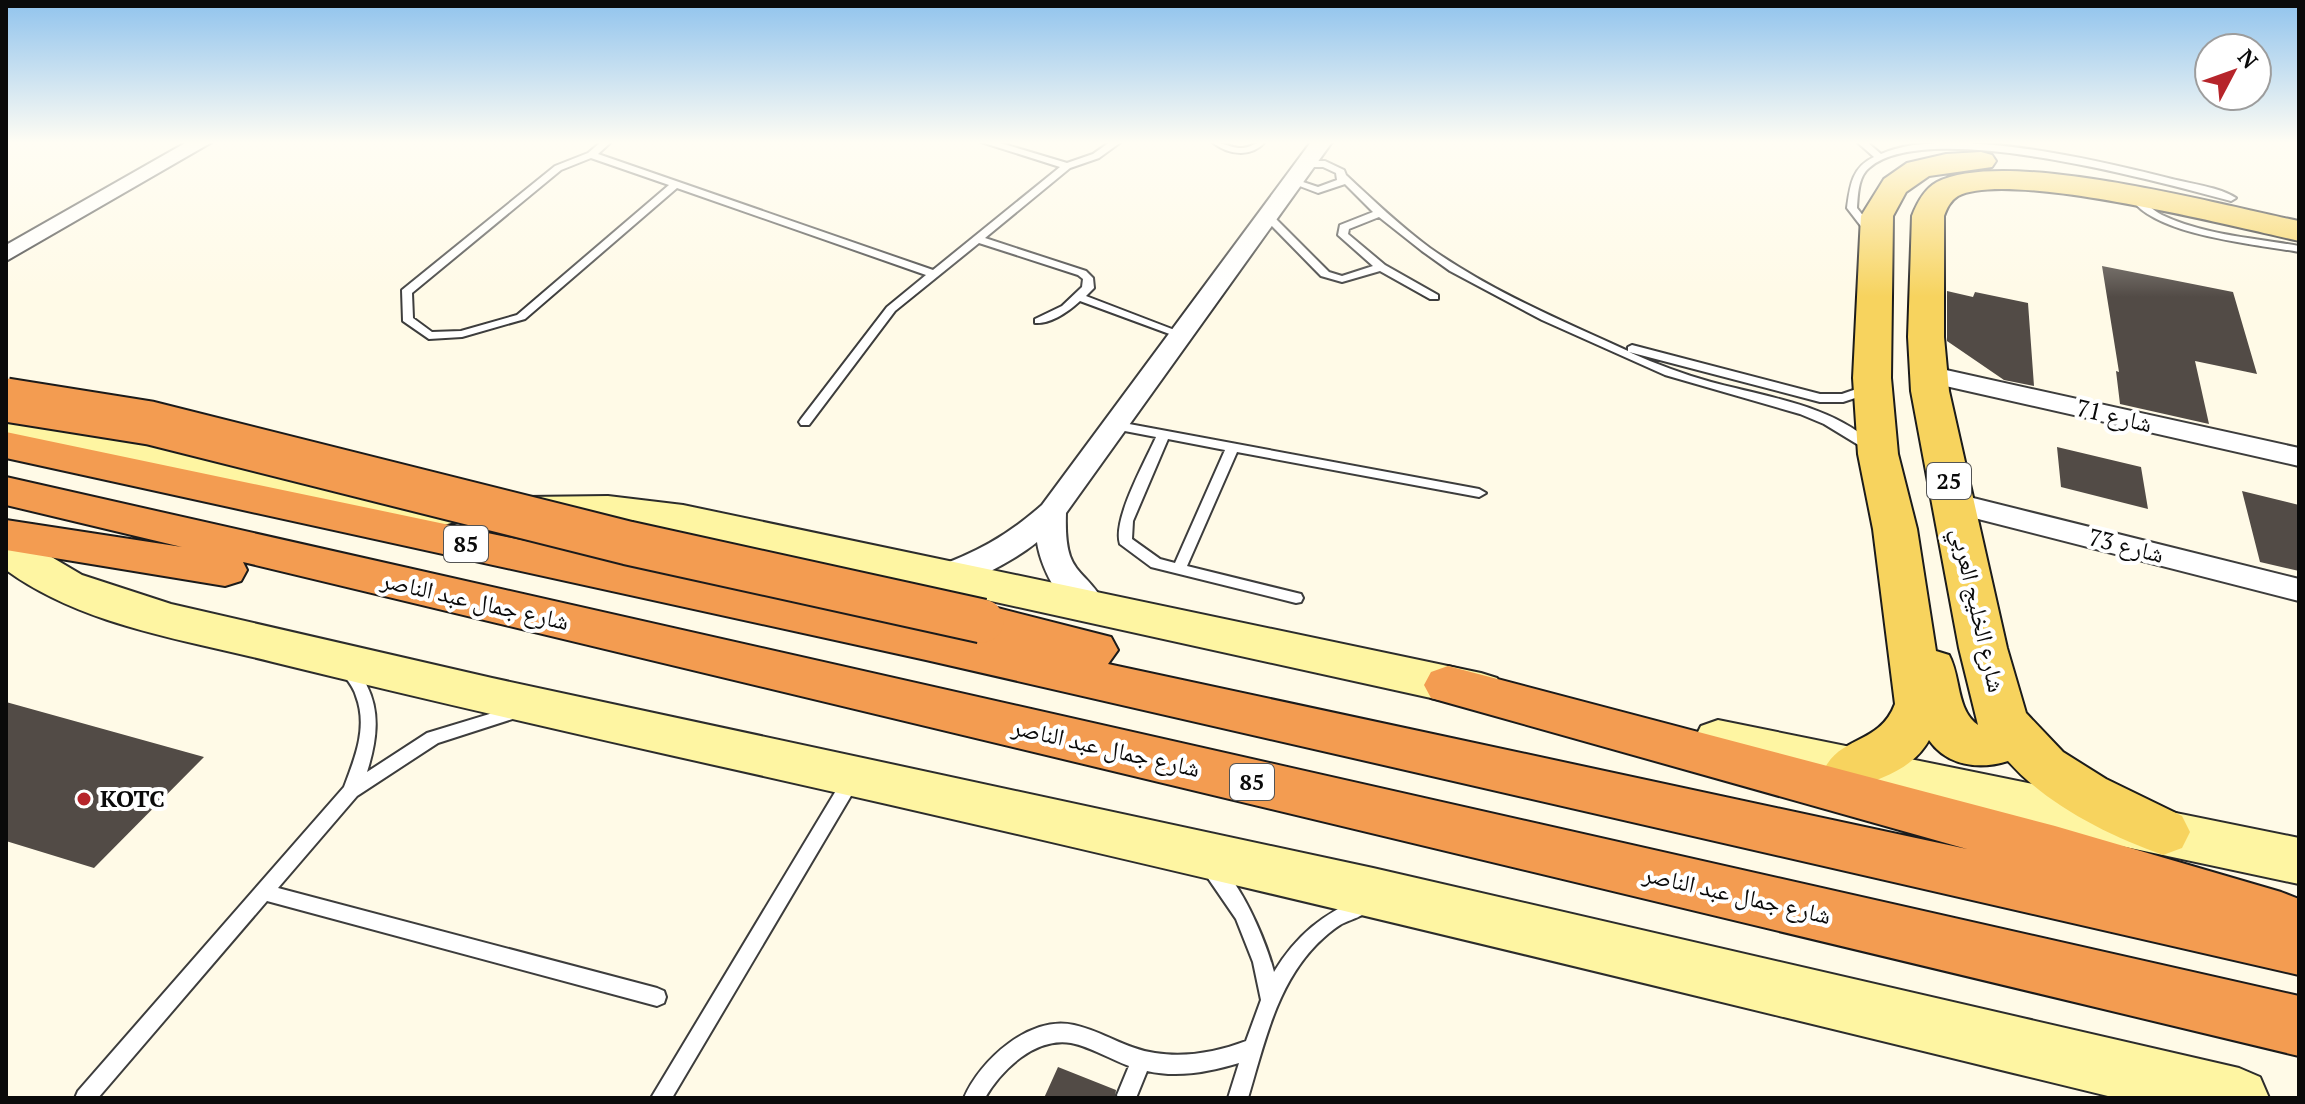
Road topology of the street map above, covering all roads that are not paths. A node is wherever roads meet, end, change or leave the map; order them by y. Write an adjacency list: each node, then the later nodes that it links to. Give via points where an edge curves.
1 (90, 194): 25 (street)
2 (112, 194): 27 (street)
3 (527, 194): 4 (lane, via 406,292 407,319 429,336 462,334 521,317)
4 (665, 194)
5 (703, 194): 29 (lane)
6 (1033, 194): 24 (lane)
7 (1296, 194): 34 (street)
8 (1300, 194): 28 (lane, via 1325,274 1342,279)
9 (1336, 194): 17 (lane)
10 (1360, 194): 17 (lane)
11 (1854, 194): 23 (lane, via 1852,208)
12 (1888, 194): 23 (main road, شارع الخليج العربي / 25)
13 (1940, 194): 36 (main road, شارع الخليج العربي / 25, via 1928,216)
14 (2120, 194): 19 (main road, شارع الخليج العربي / 25)
15 (2193, 194): 18 (main road, شارع الخليج العربي / 25)
16 (2214, 194): 18 (lane)
17 (1362, 196): 21 (lane)
18 (2231, 198): 20 (main road, شارع الخليج العربي / 25)
19 (2137, 200): 22 (main road, شارع الخليج العربي / 25); 26 (lane, via 2149,214 2170,223)
20 (2299, 211)
21 (1378, 214): 28 (lane, via 1344,227 1343,235); 33 (lane, via 1456,271)
22 (2299, 231)
23 (1874, 237): 35 (main road, شارع الخليج العربي / 25)
24 (978, 239): 29 (lane); 30 (lane, via 1082,273 1090,284)
25 (6, 240)
26 (2299, 249)
27 (6, 254)
28 (1381, 267): 31 (lane)
29 (934, 274): 40 (lane, via 891,309)
30 (1078, 297): 32 (lane); 34 (lane)
31 (1434, 297)
32 (1039, 321)
33 (1572, 330): 37 (lane); 39 (lane, via 1678,376)
34 (1179, 334): 42 (street)
35 (1872, 383): 36 (main road, via 1895,398 1919,400); 37 (lane, via 1843,398); 46 (main road, شارع الخليج العربي / 25)
36 (1929, 383): 47 (street, شارع 71); 50 (main road, شارع الخليج العربي / 25)
37 (1820, 398): 39 (lane)
38 (6, 400): 67 (highway, bridge, via 150,423 628,543 982,621)
39 (1816, 417): 46 (lane, via 1851,433)
40 (805, 422)
41 (6, 424): 56 (main road, via 378,504 445,511 646,513)
42 (1113, 425): 43 (lane); 51 (street)
43 (1163, 435): 45 (lane); 55 (lane, via 1124,530 1125,541 1156,563)
44 (6, 445): 67 (highway, 85)
45 (1232, 448): 49 (lane); 55 (lane)
46 (1878, 454): 52 (main road, شارع الخليج العربي / 25)
47 (2299, 457)
48 (6, 491): 59 (highway, شارع جمال عبد الناصر / 85)
49 (1479, 493)
50 (1953, 503): 57 (street, شارع 73); 64 (main road, شارع الخليج العربي / 25)
51 (1052, 512): 56 (street, via 986,561); 60 (street, via 1049,545 1063,579)
52 (1895, 529): 64 (main road, via 1917,571 1939,717 1953,734 1985,747 1996,744); 65 (main road, شارع الخليج العربي / 25, via 1920,704 1912,730 1895,748)
53 (6, 535): 59 (highway, via 355,592)
54 (6, 549): 61 (main road, via 47,577 115,604)
55 (1179, 569): 58 (lane)
56 (941, 577): 60 (main road)
57 (2299, 590)
58 (1296, 598)
59 (498, 606): 78 (highway, شارع جمال عبد الناصر / 85)
60 (1092, 608): 62 (main road)
61 (338, 660): 63 (main road); 68 (lane, via 361,688 369,724)
62 (1448, 685): 65 (main road); 74 (highway, via 2055,850)
63 (547, 710): 66 (main road); 68 (lane, via 490,717 433,738)
64 (2004, 722): 69 (main road, شارع الخليج العربي / 25, via 2045,767 2087,795)
65 (1851, 768): 69 (main road)
66 (854, 775): 70 (main road); 83 (lane)
67 (1554, 781): 75 (highway, 85)
68 (351, 791): 72 (lane)
69 (2163, 832): 71 (main road)
70 (1189, 849): 73 (main road); 77 (lane, via 1227,886 1241,908 1262,954)
71 (2299, 861)
72 (263, 892): 76 (lane); 82 (lane)
73 (1395, 898): 77 (lane, via 1347,911 1326,924 1292,957); 86 (main road)
74 (2299, 923)
75 (2299, 948)
76 (657, 997)
77 (1270, 999): 79 (lane)
78 (2299, 1026)
79 (1254, 1047): 80 (lane, via 1199,1064); 85 (lane)
80 (1142, 1061): 81 (lane); 84 (lane, via 1065,1033 1025,1042 981,1081)
81 (1127, 1095)
82 (85, 1098)
83 (661, 1098)
84 (974, 1098)
85 (1238, 1098)
86 (2239, 1098)

